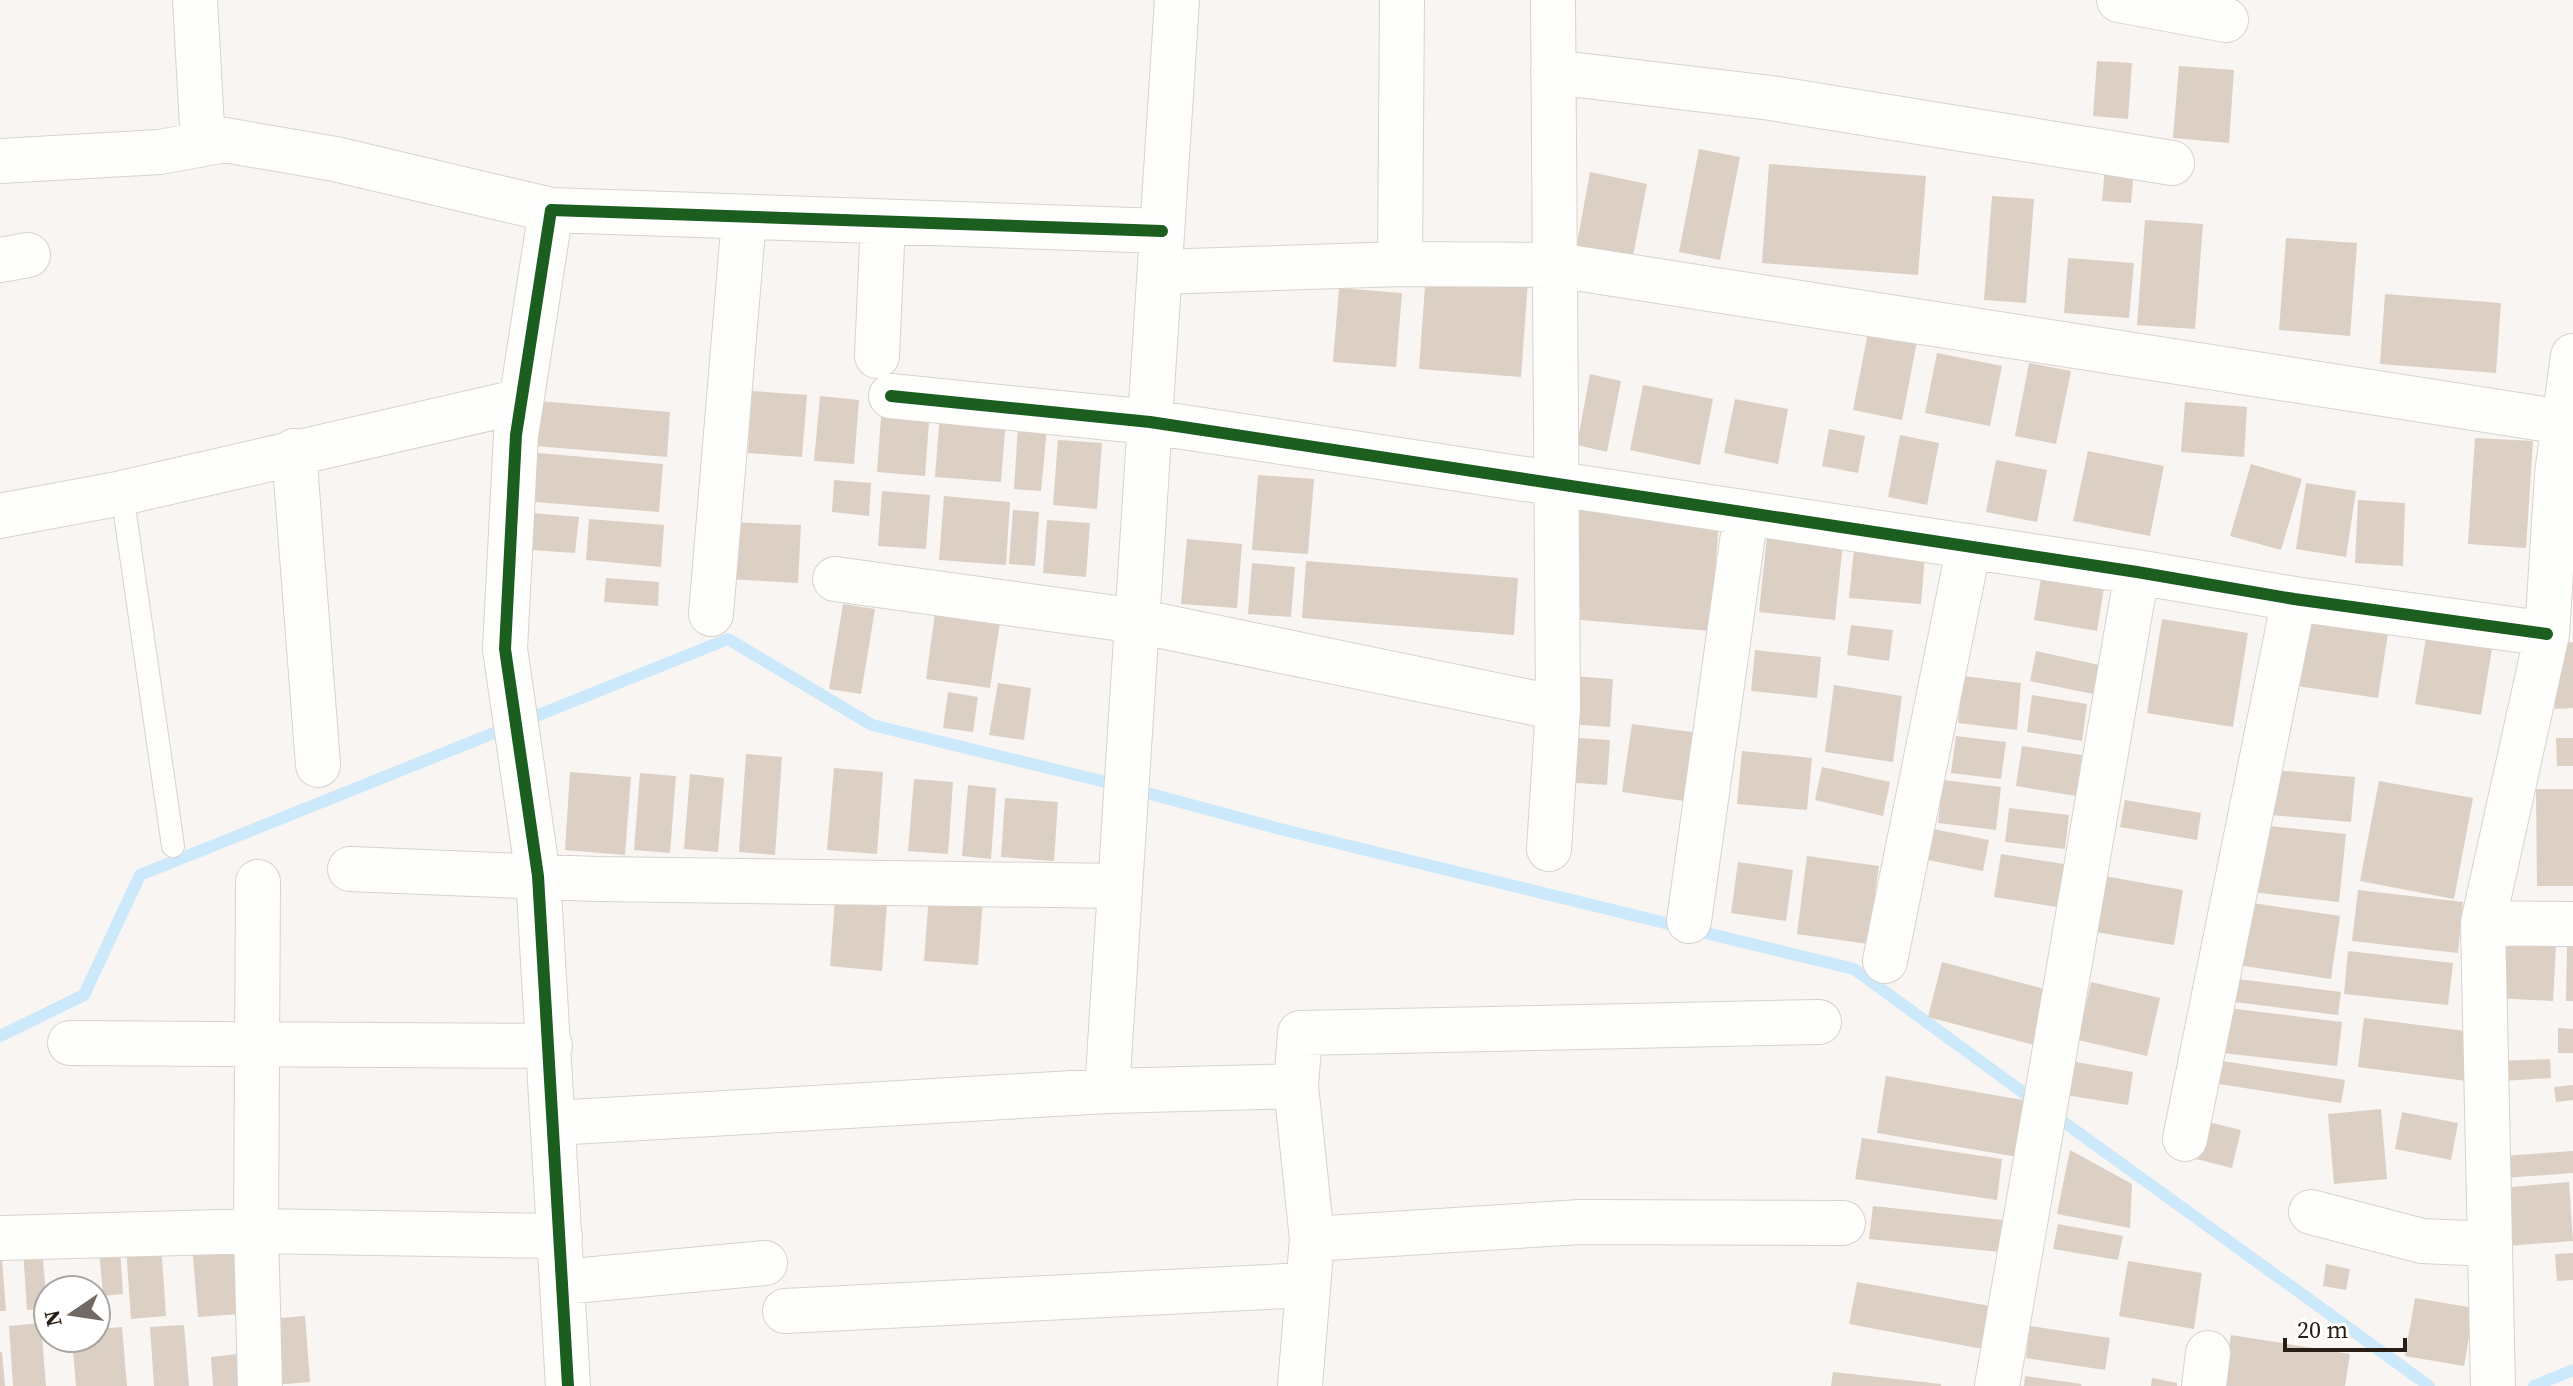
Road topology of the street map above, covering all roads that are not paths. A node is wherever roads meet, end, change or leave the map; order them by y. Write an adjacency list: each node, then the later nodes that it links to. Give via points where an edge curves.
1 (195, 0): 8 (street)
2 (1177, 0): 14 (street)
3 (1402, 0): 15 (street)
4 (1553, 0): 7 (street)
5 (2119, 0): 6 (street)
6 (2226, 20)
7 (1553, 72): 10 (street, via 1771,98); 16 (street)
8 (203, 144): 9 (street, via 160,152); 11 (street, via 225,140 335,159)
9 (0, 161)
10 (2172, 163)
11 (551, 210): 12 (street); 18 (street)
12 (744, 218): 13 (street); 31 (street)
13 (883, 222): 14 (street); 19 (street, via 884,376)
14 (1162, 252): 15 (street); 19 (street)
15 (1400, 264): 16 (street)
16 (1556, 265): 20 (street); 23 (street)
17 (2573, 356): 20 (street)
18 (521, 401): 21 (street); 39 (street, via 505,649)
19 (1150, 422): 23 (street); 32 (street)
20 (2563, 422): 22 (street)
21 (294, 451): 24 (street); 35 (street)
22 (2565, 474): 33 (street)
23 (1554, 483): 25 (street); 34 (street)
24 (122, 493): 26 (street); 36 (lane)
25 (1746, 513): 27 (street); 42 (street)
26 (0, 516)
27 (1969, 546): 28 (street); 45 (street)
28 (2137, 572): 30 (street); 69 (street)
29 (835, 579): 32 (street)
30 (2294, 599): 33 (street); 53 (street)
31 (711, 614)
32 (1137, 621): 34 (street); 41 (street)
33 (2547, 634): 43 (street)
34 (1558, 708): 37 (street)
35 (318, 765)
36 (173, 846)
37 (1549, 849)
38 (350, 869): 39 (street)
39 (538, 876): 41 (street); 49 (street)
40 (258, 882): 48 (street)
41 (1120, 886): 51 (street)
42 (1689, 921)
43 (2483, 923): 44 (street); 60 (street)
44 (2573, 924)
45 (1885, 961)
46 (1819, 1022): 50 (street, via 1300,1033)
47 (70, 1043): 48 (street)
48 (257, 1044): 49 (street); 56 (street)
49 (550, 1046): 52 (street)
50 (1296, 1086): 51 (street); 59 (street)
51 (1107, 1091): 52 (street)
52 (554, 1123): 57 (street)
53 (2185, 1139)
54 (2311, 1212): 60 (street, via 2422,1241)
55 (1843, 1223): 59 (street, via 1580,1222)
56 (256, 1231): 57 (street); 58 (street); 66 (street)
57 (560, 1236): 62 (street)
58 (0, 1238)
59 (1312, 1239): 63 (street)
60 (2490, 1244): 65 (street)
61 (765, 1263): 62 (street)
62 (563, 1282): 67 (street)
63 (1307, 1285): 64 (street); 68 (street)
64 (785, 1311)
65 (2493, 1385)
66 (260, 1386)
67 (568, 1386)
68 (1300, 1386)
69 (1997, 1386)

